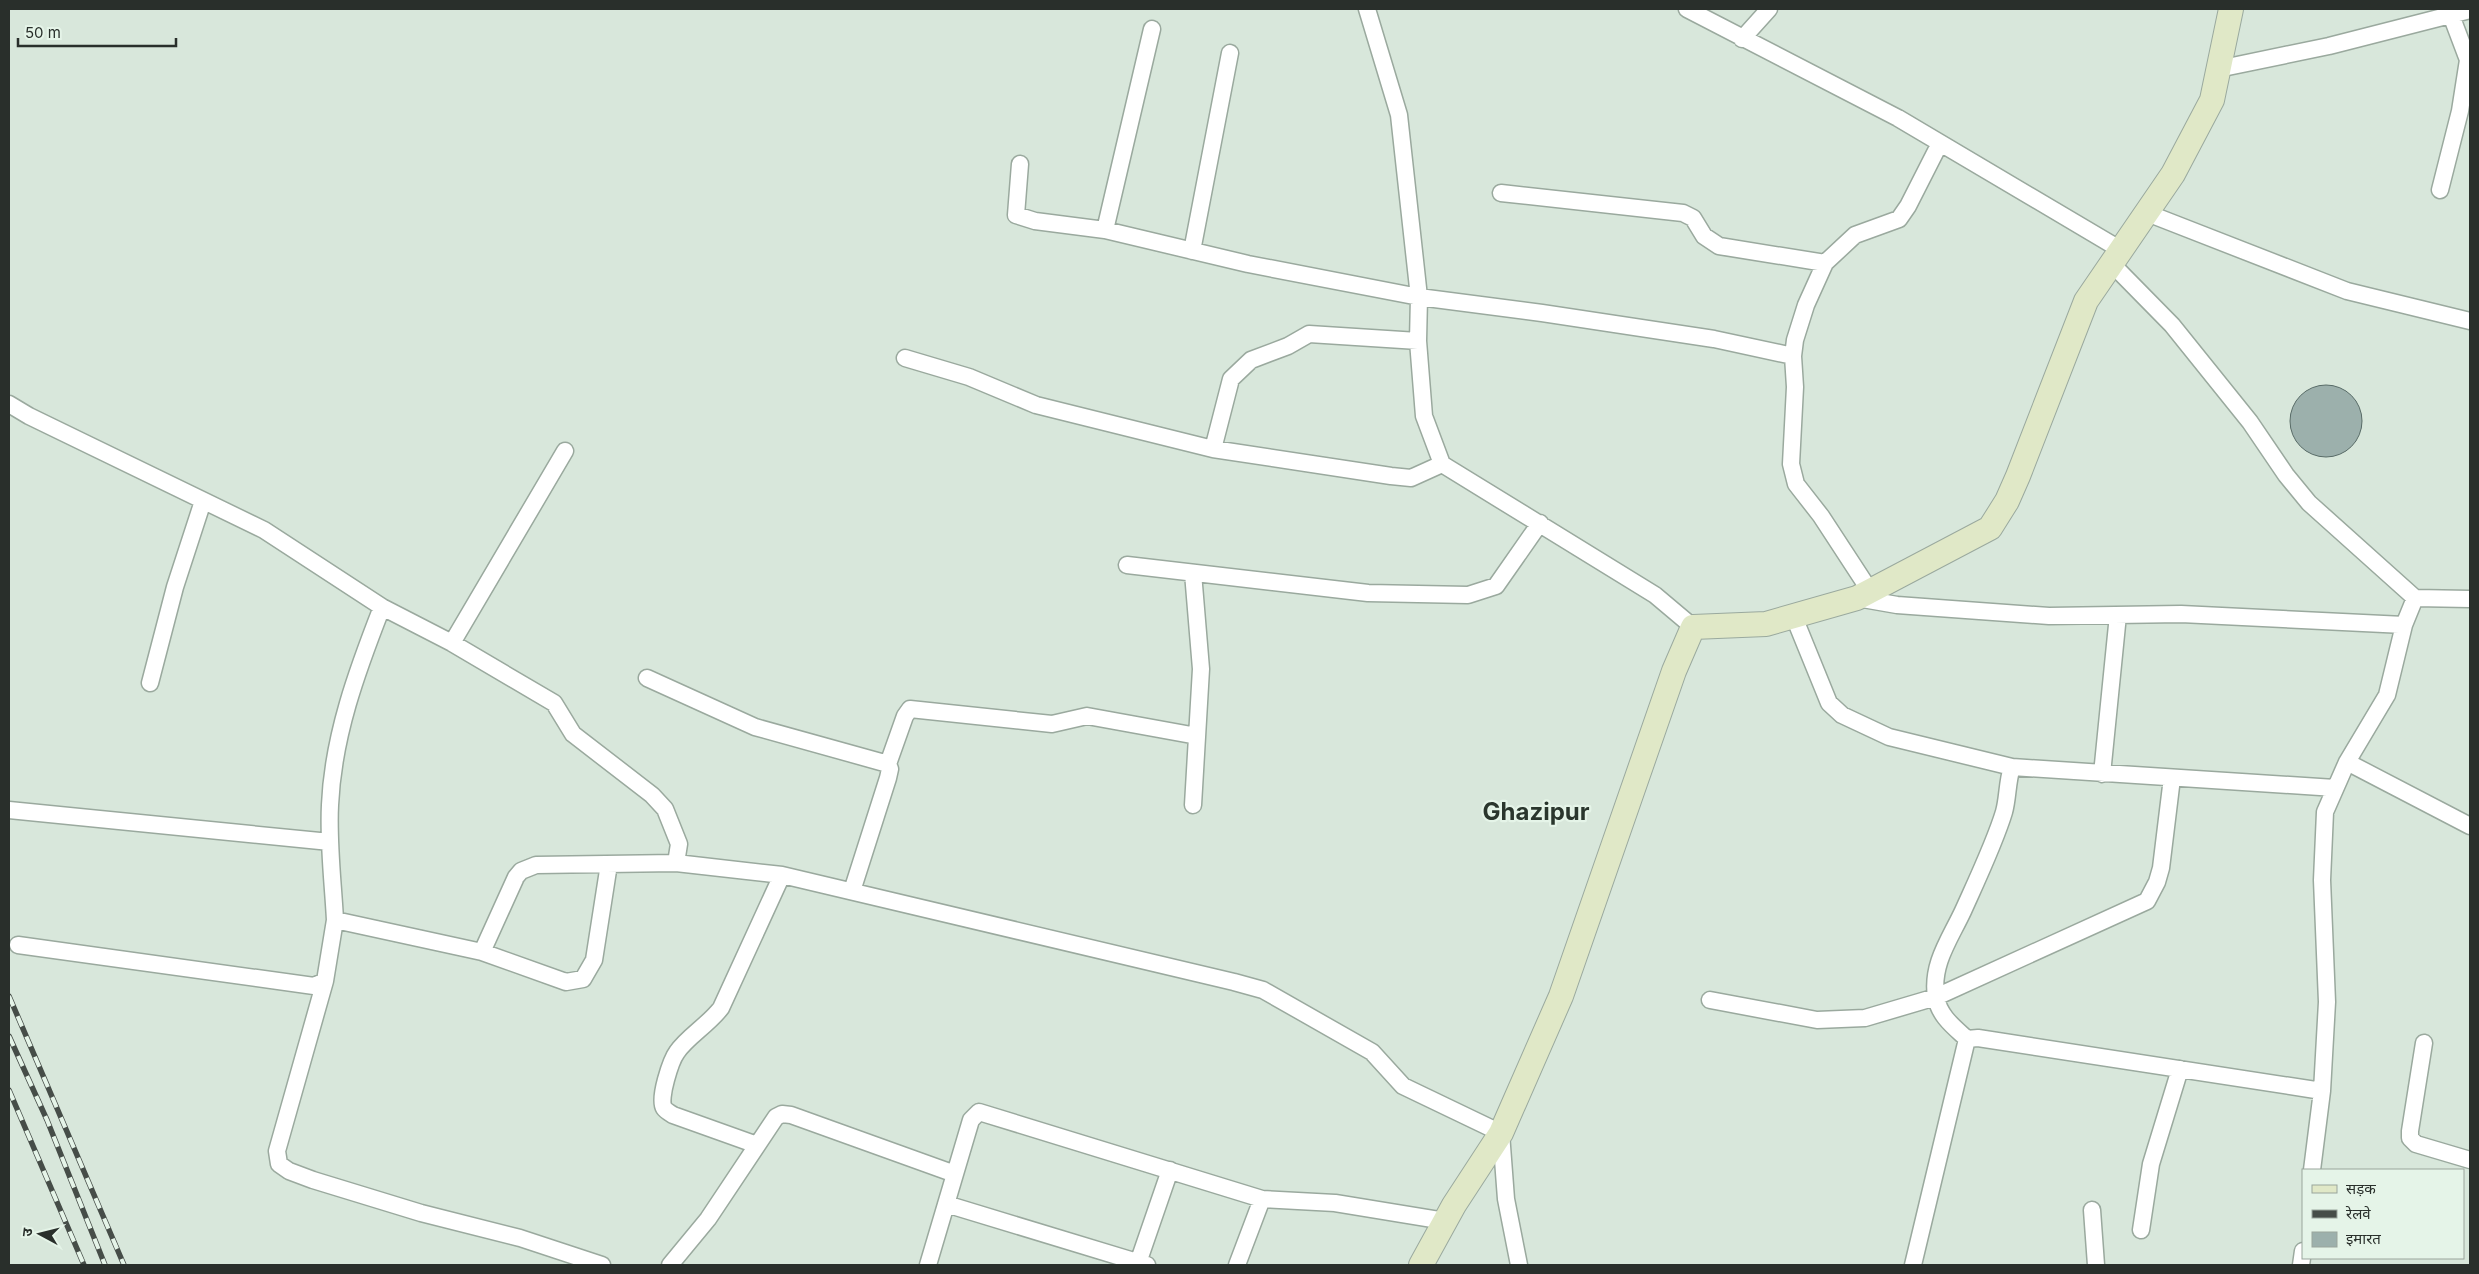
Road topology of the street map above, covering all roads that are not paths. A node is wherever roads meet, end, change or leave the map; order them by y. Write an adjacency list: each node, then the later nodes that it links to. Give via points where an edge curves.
1 (1367, 9): 20 (street, via 1399,115)
2 (1687, 9): 8 (street)
3 (1769, 9): 8 (street)
4 (2231, 9): 10 (street)
5 (2470, 10): 6 (street)
6 (2451, 15): 10 (street, via 2329,46); 13 (street, via 2468,60 2460,111)
7 (1152, 29): 16 (street)
8 (1742, 38): 11 (street)
9 (1230, 53): 17 (street)
10 (2218, 69): 15 (street, via 2212,100 2173,174)
11 (1940, 143): 18 (street); 19 (street, via 1899,219 1855,235)
12 (1020, 164): 16 (street, via 1016,215 1035,221)
13 (2440, 190)
14 (1501, 193): 19 (street, via 1684,213 1693,218 1704,236 1719,246)
15 (2147, 213): 18 (street); 21 (street, via 2347,291)
16 (1105, 230): 17 (street)
17 (1192, 251): 20 (street)
18 (2116, 257): 33 (street, via 2086,301 2018,476 1990,528); 34 (street, via 2250,422 2308,504)
19 (1825, 263): 23 (street, via 1806,306)
20 (1419, 297): 22 (street); 23 (street, via 1714,339)
21 (2470, 321)
22 (1418, 341): 26 (street, via 1309,334 1251,360 1231,379); 28 (street, via 1424,416)
23 (1793, 356): 33 (street, via 1795,387 1791,464 1796,484 1821,516)
24 (905, 358): 26 (street, via 969,378 1036,406)
25 (9, 404): 29 (street)
26 (1213, 449): 28 (street, via 1411,478)
27 (565, 451): 41 (street)
28 (1442, 464): 30 (street)
29 (203, 500): 36 (street, via 264,530); 43 (street, via 175,587)
30 (1540, 523): 32 (street, via 1496,586 1468,595 1368,593); 40 (street, via 1655,594)
31 (1127, 565): 32 (street)
32 (1193, 573): 44 (street, via 1201,669)
33 (1863, 594): 37 (street, via 1897,605 2049,616); 38 (street)
34 (2415, 598): 35 (street); 39 (street)
35 (2470, 599)
36 (382, 607): 41 (street); 54 (street, via 356,673 338,746 330,805)
37 (2118, 615): 39 (street, via 2181,614); 48 (street)
38 (1794, 617): 40 (street, via 1766,624); 47 (street, via 1829,703 1842,715 1889,737)
39 (2404, 625): 45 (street, via 2387,695)
40 (1693, 627): 69 (street, via 1674,671 1561,996)
41 (452, 643): 55 (street, via 554,702 573,734 652,795 665,808 679,844)
42 (647, 678): 46 (street, via 755,727)
43 (150, 682)
44 (1197, 736): 46 (street, via 1087,716 1052,724 910,709); 51 (street)
45 (2347, 762): 50 (street); 53 (street)
46 (888, 764): 58 (street, via 888,778)
47 (2012, 767): 48 (street); 63 (street, via 2004,811 1962,912 1944,945 1938,966)
48 (2102, 774): 49 (street)
49 (2172, 778): 50 (street); 63 (street, via 2161,868 2147,901)
50 (2335, 788): 68 (street, via 2325,812 2323,829 2327,1002)
51 (1193, 805)
52 (9, 810): 54 (street)
53 (2470, 826)
54 (330, 842): 59 (street)
55 (676, 863): 56 (street); 57 (street)
56 (609, 864): 61 (street, via 536,865 521,871); 61 (street, via 594,960 583,979 566,982)
57 (782, 875): 58 (street); 70 (street, via 721,1008 677,1052 663,1096 664,1108 672,1115)
58 (852, 891): 69 (street, via 1263,990 1372,1052 1403,1086)
59 (335, 920): 61 (street); 62 (street)
60 (18, 945): 62 (street, via 314,986)
61 (482, 952)
62 (325, 981): 81 (street, via 277,1152 279,1164 313,1180 421,1213 520,1238)
63 (1936, 997): 64 (street, via 1864,1018 1817,1020); 65 (street, via 1944,1017)
64 (1710, 1000)
65 (1967, 1039): 67 (street, via 1978,1038); 87 (street)
66 (2424, 1043): 71 (street, via 2410,1138 2416,1144)
67 (2180, 1069): 68 (street); 79 (street, via 2151,1164)
68 (2322, 1091): 72 (street)
69 (1501, 1133): 78 (street); 86 (street, via 1506,1199)
70 (757, 1146): 74 (street, via 776,1117 791,1115); 82 (street, via 708,1219)
71 (2470, 1160)
72 (2312, 1169)
73 (1170, 1170): 74 (street, via 979,1112 971,1120); 75 (street); 80 (street)
74 (955, 1174): 76 (street)
75 (1262, 1199): 78 (street, via 1336,1203); 84 (street)
76 (946, 1204): 80 (street); 83 (street)
77 (2092, 1210): 88 (street)
78 (1445, 1221): 85 (street)
79 (2141, 1230)
80 (1142, 1264)
81 (602, 1265)
82 (670, 1265)
83 (928, 1265)
84 (1238, 1265)
85 (1421, 1265)
86 (1519, 1265)
87 (1913, 1265)
88 (2096, 1265)

